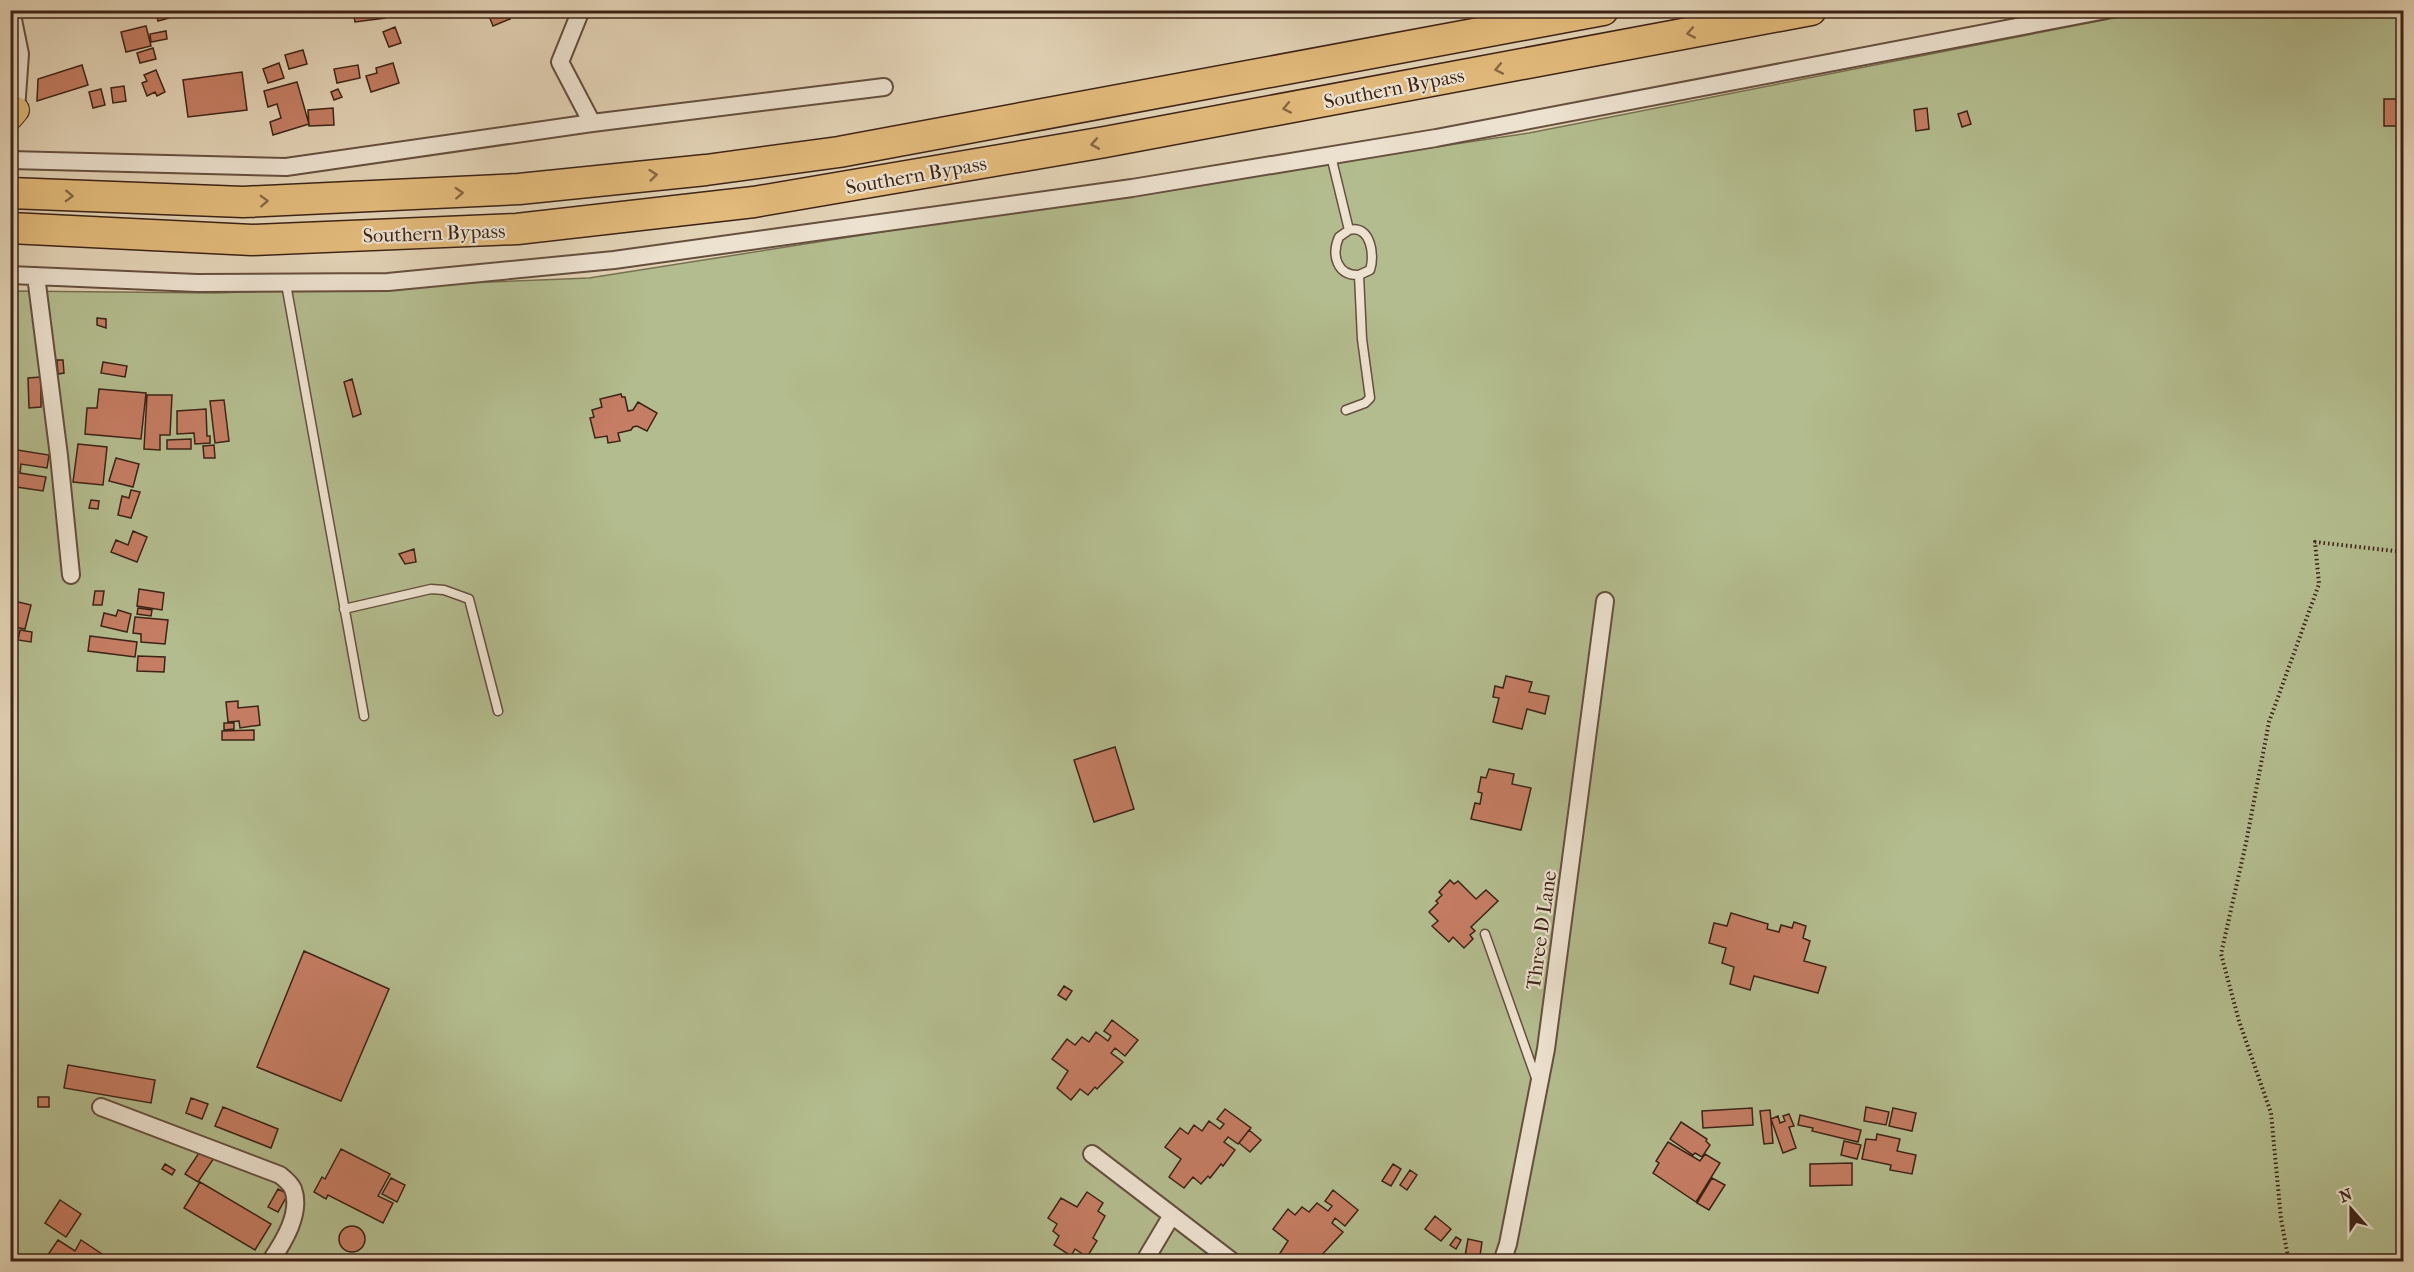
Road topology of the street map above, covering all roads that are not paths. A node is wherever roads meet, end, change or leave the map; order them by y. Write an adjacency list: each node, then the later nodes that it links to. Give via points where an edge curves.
1 (11, 10): 7 (street, via 20,54)
2 (581, 10): 8 (street, via 560,62)
3 (1603, 10): 11 (highway, Southern Bypass, one-way to 3, via 243,202 519,189 706,170 839,152)
4 (1810, 10): 12 (highway, Southern Bypass, one-way to 12, via 1105,142 754,202 517,229 252,240)
5 (2106, 10): 9 (street)
6 (884, 87): 8 (street)
7 (13, 114)
8 (592, 123): 10 (street, via 286,167)
9 (1331, 156): 13 (lane); 17 (street, via 1132,188 614,260 388,282)
10 (10, 160)
11 (10, 193)
12 (10, 228)
13 (1349, 230): 15 (lane, via 1336,244 1337,262 1342,271); 15 (lane, via 1361,231 1372,250 1370,270)
14 (10, 275): 16 (street)
15 (1359, 275): 18 (lane, via 1370,398 1365,404)
16 (36, 276): 17 (street); 19 (street)
17 (286, 284): 21 (lane)
18 (1346, 410)
19 (71, 575)
20 (1605, 601): 25 (street, Three D Lane)
21 (344, 609): 22 (lane, via 430,589 469,599); 23 (lane)
22 (498, 711)
23 (364, 716)
24 (1485, 934): 25 (lane)
25 (1539, 1087): 32 (street, Three D Lane)
26 (101, 1107): 29 (street, via 280,1175 293,1187 296,1204 284,1241)
27 (1092, 1155): 28 (street)
28 (1172, 1215): 30 (street); 31 (street)
29 (270, 1262)
30 (1144, 1262)
31 (1233, 1262)
32 (1502, 1262)

